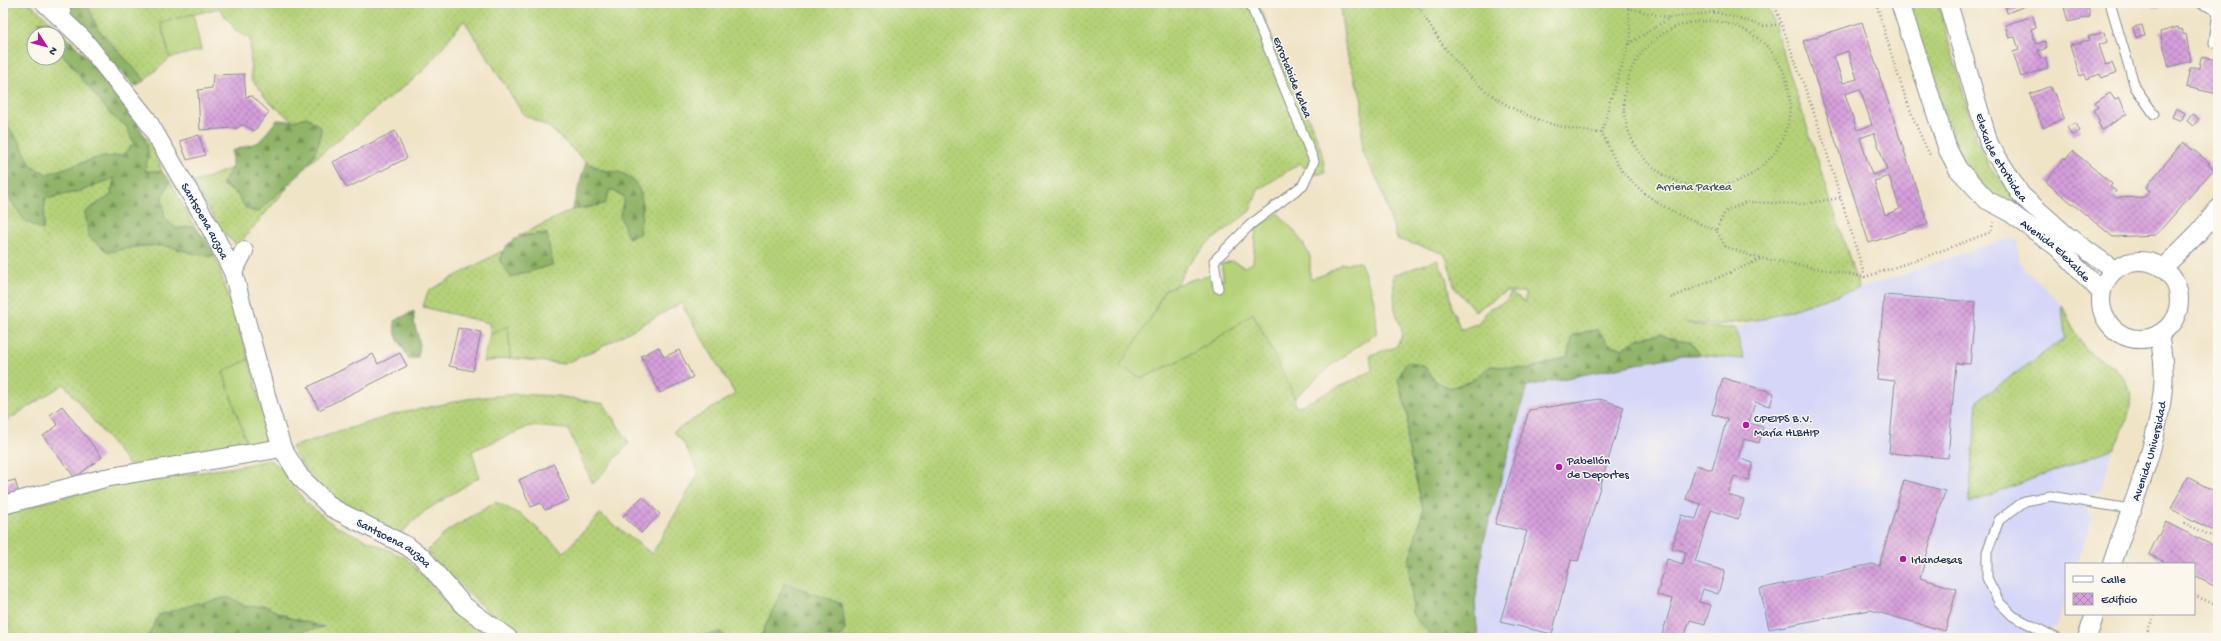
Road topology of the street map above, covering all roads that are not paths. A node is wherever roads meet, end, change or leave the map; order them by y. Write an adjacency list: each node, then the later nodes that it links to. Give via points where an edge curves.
1 (45, 3): 8 (street, Santsoena auzoa)
2 (65, 3): 8 (lane)
3 (1250, 3): 17 (lane, Errotabide kalea, via 1314,161 1303,186 1250,225 1214,261)
4 (1900, 3): 12 (street, Elexalde etorbidea, via 1948,150 1958,169)
5 (1948, 3): 15 (street, Elexalde etorbidea, via 1989,144 2021,195 2066,235)
6 (2110, 3): 10 (lane, via 2134,87)
7 (2200, 3): 9 (lane, via 2218,11)
8 (67, 24): 16 (street, Santsoena auzoa, via 83,39 146,118)
9 (2214, 43)
10 (2154, 114)
11 (2218, 209): 14 (street, via 2200,232)
12 (2001, 215): 18 (street, Avenida Elexalde, via 2057,247)
13 (244, 251): 16 (street)
14 (2163, 268): 15 (street, via 2151,262 2138,260 2125,263); 19 (street, via 2172,277 2178,289 2179,302 2176,315 2169,326)
15 (2114, 270): 18 (street)
16 (233, 272): 20 (street, Santsoena auzoa)
17 (1218, 288)
18 (2101, 292): 19 (street, via 2104,317 2112,328 2134,339)
19 (2159, 334): 22 (street, Avenida Universidad, via 2163,359 2163,388 2154,435)
20 (282, 448): 21 (street, via 105,478); 25 (street, Santsoena auzoa, via 300,476 332,508 407,546 422,557 464,606)
21 (3, 505)
22 (2130, 509): 23 (street, Avenida Universidad); 26 (lane, via 2050,496 2025,501 1999,520 1987,552 1987,578 1999,602 2013,616)
23 (2112, 563)
24 (2095, 615): 27 (street)
25 (508, 638)
26 (2056, 638)
27 (2087, 638)

